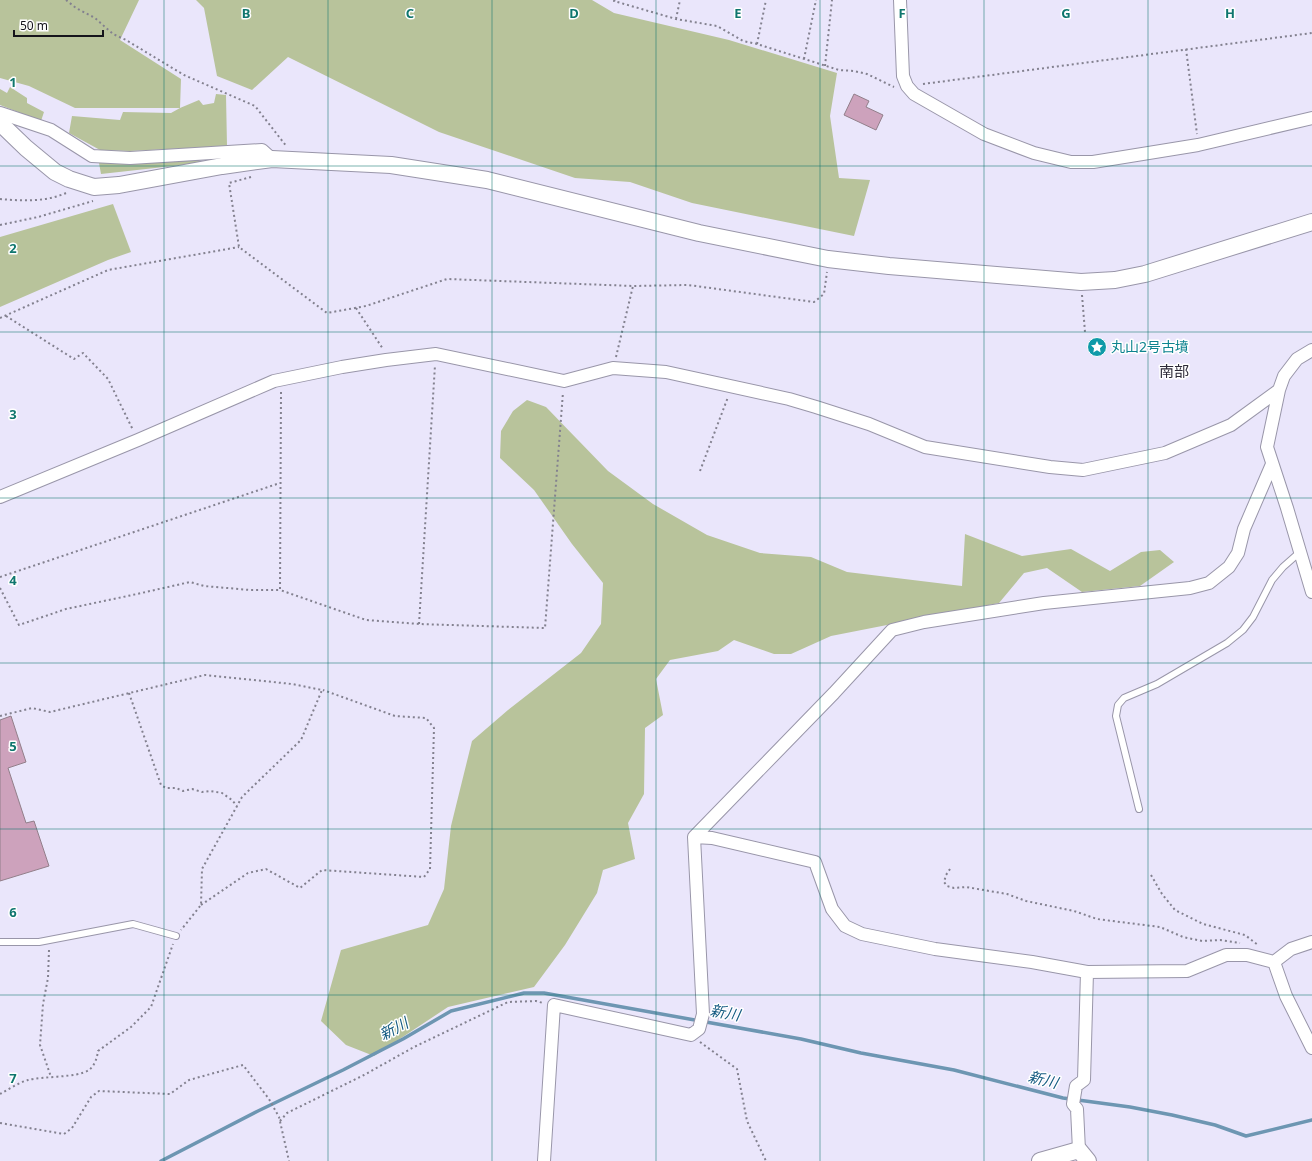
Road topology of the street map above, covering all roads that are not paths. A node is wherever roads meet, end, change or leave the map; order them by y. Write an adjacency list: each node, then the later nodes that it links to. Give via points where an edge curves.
1 (900, 0): 3 (street, via 903,76 914,94 984,134 1034,153 1071,162 1093,162 1198,145)
2 (0, 113): 5 (street, via 52,130 92,156 130,158 262,150)
3 (1312, 118)
4 (0, 123): 5 (street, via 55,172 94,187)
5 (272, 159): 6 (street, via 392,166 487,180 699,234 828,259 1081,282 1115,280 1145,274)
6 (1312, 222)
7 (1312, 350): 8 (street, via 1297,359 1284,376)
8 (1279, 390): 9 (street, via 1267,447); 10 (street, via 1231,425 1166,453 1083,470 925,447 869,424 816,407 666,372 613,368 564,381 436,354 281,379)
9 (1272, 464): 11 (street); 14 (street, via 1244,529 1238,553 1229,567 1209,583 1190,588 1029,606 924,622 892,630)
10 (0, 497)
11 (1300, 552): 12 (street); 13 (lane, via 1272,580 1253,617 1243,630 1157,684 1124,698 1118,705 1116,716)
12 (1312, 592)
13 (1139, 809)
14 (694, 837): 19 (street, via 712,838 815,862 832,909 845,926 862,934 935,949); 22 (street, via 703,1014 695,1032 554,1005)
15 (176, 936): 16 (lane, via 133,924 40,942)
16 (0, 942)
17 (1312, 942): 18 (street, via 1291,949)
18 (1274, 962): 19 (street, via 1247,955 1226,955 1187,971); 20 (street, via 1286,996)
19 (1087, 972): 21 (street, via 1084,1080 1076,1086 1073,1104 1077,1109)
20 (1312, 1048)
21 (1083, 1155): 23 (street)
22 (544, 1161)
23 (1040, 1161)

